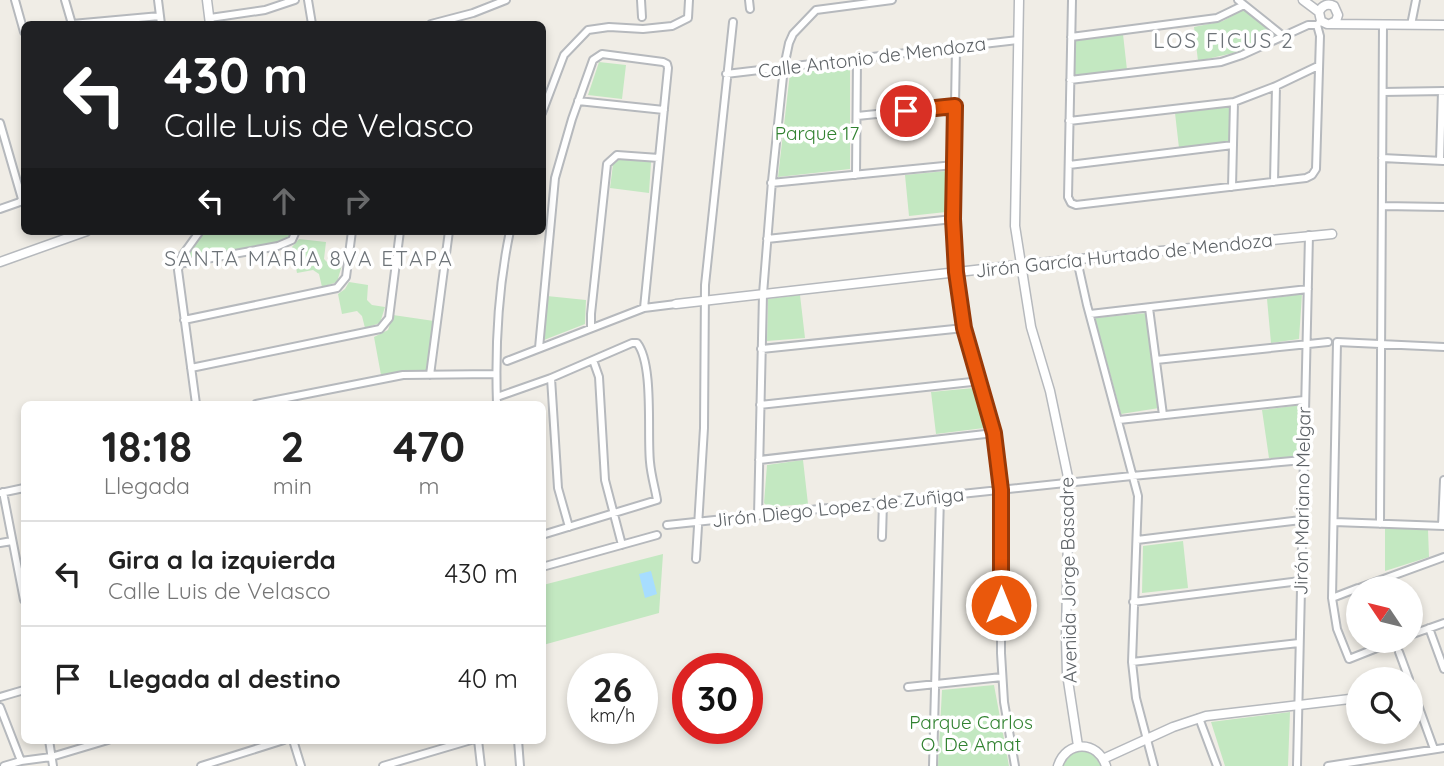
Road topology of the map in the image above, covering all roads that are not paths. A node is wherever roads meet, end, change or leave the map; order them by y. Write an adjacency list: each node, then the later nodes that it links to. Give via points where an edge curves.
1 (15, 0): 22 (street)
2 (65, 0): 23 (street)
3 (158, 0): 19 (street)
4 (207, 0): 26 (street)
5 (295, 0): 26 (street)
6 (308, 0): 27 (street)
7 (506, 0): 28 (street)
8 (641, 0): 20 (street)
9 (689, 0): 45 (street, via 688,18 672,26 588,30 564,55)
10 (750, 0): 18 (street)
11 (892, 0): 41 (street, via 816,10 793,34)
12 (1019, 0): 37 (street, Avenida Jorge Basadre)
13 (1072, 0): 36 (street)
14 (1303, 0): 21 (street)
15 (1416, 0): 33 (street)
16 (1241, 2): 35 (street); 36 (street, via 1226,16)
17 (1331, 5): 21 (street); 30 (street, via 1336,21); 31 (street)
18 (750, 9)
19 (160, 16): 24 (street); 25 (street)
20 (642, 17)
21 (1319, 19): 30 (street); 35 (street); 40 (street)
22 (21, 21)
23 (71, 21)
24 (105, 21)
25 (161, 21)
26 (210, 21)
27 (312, 21)
28 (442, 21)
29 (733, 22): 42 (street)
30 (1330, 24): 31 (street)
31 (1352, 24): 32 (street)
32 (1383, 24): 33 (street); 48 (street)
33 (1411, 24): 34 (street)
34 (1444, 24)
35 (1283, 36): 43 (street, via 1222,62)
36 (1071, 37): 43 (street)
37 (1018, 40): 38 (street, Calle Antonio de Mendoza); 86 (street, Avenida Jorge Basadre, via 1015,226)
38 (956, 47): 39 (street, Calle Antonio de Mendoza); 52 (street)
39 (857, 59): 41 (street, Calle Antonio de Mendoza); 54 (street)
40 (1318, 66): 46 (street); 64 (street, via 1315,172 1306,178)
41 (784, 67): 42 (street, Calle Antonio de Mendoza); 65 (street)
42 (726, 74): 90 (street)
43 (1070, 80): 55 (street)
44 (546, 83): 45 (street)
45 (551, 85): 49 (street)
46 (1276, 86): 51 (street); 64 (street)
47 (1443, 91): 48 (street); 60 (street)
48 (1383, 92): 59 (street)
49 (546, 101)
50 (578, 101): 53 (street); 53 (street, via 593,60 602,54 667,64); 102 (street, via 555,178)
51 (1234, 102): 55 (street); 57 (street)
52 (955, 106): 54 (street); 62 (street)
53 (664, 110): 58 (street)
54 (857, 116): 63 (street)
55 (1069, 121): 61 (street)
56 (0, 123): 67 (street)
57 (1233, 145): 61 (street); 66 (street)
58 (659, 158): 92 (street); 96 (street, via 617,155 607,164)
59 (1382, 158): 60 (street); 69 (street)
60 (1442, 161)
61 (1069, 164): 66 (street, via 1068,197 1076,205)
62 (954, 165): 63 (street); 72 (street)
63 (856, 175): 65 (street)
64 (1274, 182): 66 (street)
65 (771, 183): 82 (street)
66 (1232, 187)
67 (21, 196)
68 (21, 200): 71 (street)
69 (1382, 206): 70 (street); 100 (street)
70 (1444, 207)
71 (0, 209)
72 (953, 219): 82 (street); 87 (street)
73 (1332, 234): 81 (street, Jirón García Hurtado de Mendoza)
74 (76, 235): 84 (street)
75 (197, 235): 85 (street)
76 (294, 235): 85 (street, via 278,246)
77 (351, 235): 95 (street, via 346,277 337,288)
78 (399, 235): 107 (street, via 389,318 380,329)
79 (448, 235): 109 (street)
80 (509, 235): 108 (street)
81 (1309, 236): 83 (street, Jirón García Hurtado de Mendoza); 88 (street, Jirón Mariano Melgar)
82 (767, 239): 89 (street)
83 (1077, 260): 86 (street, Jirón García Hurtado de Mendoza); 94 (street)
84 (0, 262)
85 (179, 264): 95 (street)
86 (1020, 265): 87 (street, Jirón García Hurtado de Mendoza); 124 (street, Avenida Jorge Basadre)
87 (956, 272): 89 (street, Jirón García Hurtado de Mendoza); 97 (street)
88 (1308, 289): 93 (street); 99 (street, Jirón Mariano Melgar)
89 (763, 294): 90 (street, Jirón García Hurtado de Mendoza); 103 (street)
90 (705, 300): 91 (street, Jirón García Hurtado de Mendoza); 133 (street)
91 (676, 304): 92 (street, Jirón García Hurtado de Mendoza)
92 (645, 308): 96 (street, Jirón García Hurtado de Mendoza)
93 (1149, 308): 94 (street); 105 (street)
94 (1090, 314): 118 (street)
95 (184, 320): 107 (street)
96 (591, 328): 102 (street, Jirón García Hurtado de Mendoza)
97 (964, 328): 103 (street); 111 (street)
98 (1328, 342): 99 (street)
99 (1306, 344): 105 (street); 113 (street, Jirón Mariano Melgar)
100 (1381, 344): 101 (street); 134 (street, via 1337,342); 135 (street)
101 (1444, 347)
102 (539, 348): 106 (street, Jirón García Hurtado de Mendoza)
103 (761, 349): 116 (street)
104 (593, 360): 110 (street); 130 (street); 130 (street, via 637,343 647,374 650,464 657,500)
105 (1156, 360): 117 (street)
106 (507, 361)
107 (191, 369): 114 (street)
108 (496, 374): 109 (street); 112 (street)
109 (430, 375): 115 (street, via 404,375)
110 (551, 378): 112 (street); 138 (street, via 558,488)
111 (981, 381): 116 (street); 119 (street)
112 (497, 400)
113 (1304, 400): 117 (street); 121 (street, Jirón Mariano Melgar)
114 (196, 401)
115 (271, 401)
116 (760, 405): 120 (street)
117 (1163, 415): 118 (street)
118 (1119, 420): 122 (street)
119 (994, 433): 120 (street); 126 (street)
120 (759, 460): 131 (street)
121 (1303, 460): 122 (street, Jirón Diego Lopez de Zuñiga); 132 (street, Jirón Mariano Melgar)
122 (1132, 476): 124 (street, Jirón Diego Lopez de Zuñiga); 142 (street, via 1138,496)
123 (1444, 480): 137 (street)
124 (1069, 482): 126 (street, Jirón Diego Lopez de Zuñiga); 182 (street, Avenida Jorge Basadre, via 1067,674)
125 (21, 489): 127 (street)
126 (1001, 490): 128 (street, Jirón Diego Lopez de Zuñiga); 164 (street)
127 (1, 493): 143 (street)
128 (940, 496): 129 (street, Jirón Diego Lopez de Zuñiga); 165 (street)
129 (883, 502): 131 (street, Jirón Diego Lopez de Zuñiga); 141 (street)
130 (613, 514): 138 (street); 145 (street)
131 (758, 516): 133 (street, Jirón Diego Lopez de Zuñiga)
132 (1301, 520): 142 (street); 150 (street, Jirón Mariano Melgar)
133 (699, 522): 136 (street, Jirón Diego Lopez de Zuñiga); 147 (street)
134 (1334, 522): 135 (street); 153 (street)
135 (1380, 524): 137 (street)
136 (667, 526)
137 (1443, 526)
138 (569, 527): 139 (street)
139 (546, 534)
140 (657, 535): 145 (street)
141 (882, 537)
142 (1137, 540): 154 (street)
143 (12, 541): 144 (street); 151 (street)
144 (0, 543)
145 (622, 545): 148 (street)
146 (1444, 557): 149 (street)
147 (696, 559)
148 (546, 565)
149 (1392, 576)
150 (1300, 581): 154 (street); 158 (street, Jirón Mariano Melgar)
151 (21, 585)
152 (1346, 593): 153 (street)
153 (1332, 598): 159 (street)
154 (1133, 602): 162 (street)
155 (1444, 623): 156 (street)
156 (1429, 628): 157 (street); 163 (street)
157 (1423, 630)
158 (1299, 643): 162 (street); 170 (street, Jirón Mariano Melgar)
159 (1346, 652)
160 (1347, 653): 161 (street, via 1349,659)
161 (1364, 653)
162 (1132, 662): 174 (street)
163 (1444, 669)
164 (1002, 677): 165 (street); 197 (street)
165 (936, 684): 166 (street); 196 (street)
166 (908, 687)
167 (21, 691): 168 (street)
168 (0, 697)
169 (1346, 700): 170 (street)
170 (1298, 706): 172 (street); 201 (street, Jirón Mariano Melgar)
171 (0, 707): 186 (street)
172 (1199, 718): 174 (street); 200 (street)
173 (1423, 719): 184 (street)
174 (1145, 739): 187 (street); 199 (street)
175 (49, 744): 185 (street)
176 (93, 744): 185 (street)
177 (271, 744): 191 (street)
178 (294, 744): 192 (street)
179 (458, 744): 188 (street)
180 (478, 744): 194 (street)
181 (518, 744): 195 (street)
182 (1078, 746): 187 (street, via 1093,748); 198 (street, via 1065,752)
183 (1444, 748): 184 (street)
184 (1434, 749): 202 (street)
185 (51, 757): 186 (street); 190 (street)
186 (21, 761): 189 (street)
187 (1104, 762)
188 (394, 764): 193 (street)
189 (5, 766)
190 (53, 766)
191 (201, 766)
192 (301, 766)
193 (383, 766)
194 (481, 766)
195 (520, 766)
196 (933, 766)
197 (1015, 766)
198 (1058, 766)
199 (1154, 766)
200 (1217, 766)
201 (1297, 766)
202 (1328, 766)

